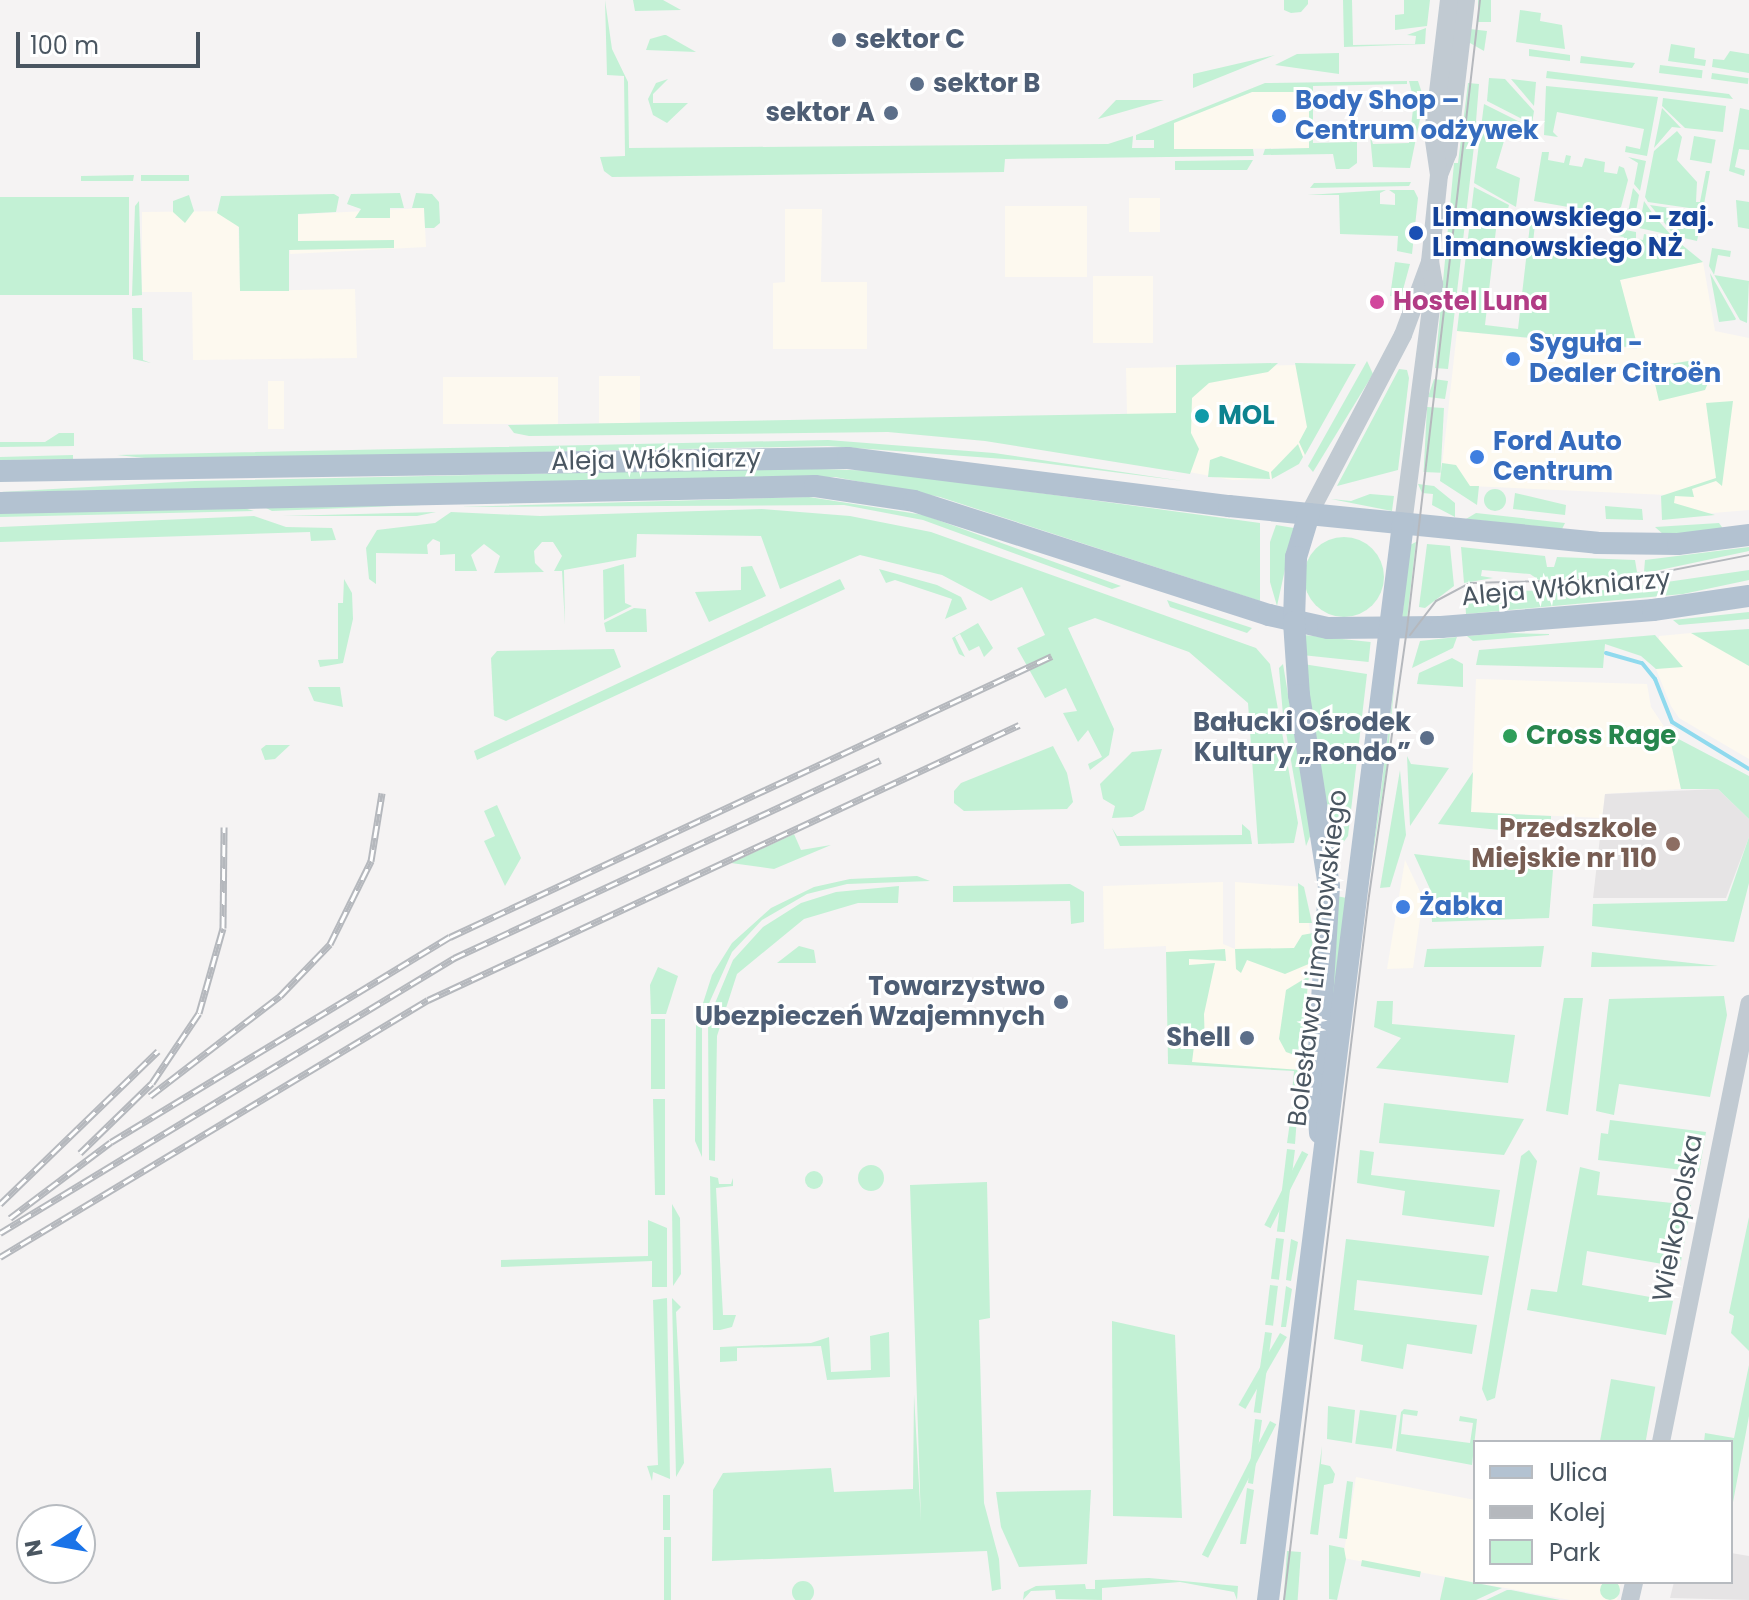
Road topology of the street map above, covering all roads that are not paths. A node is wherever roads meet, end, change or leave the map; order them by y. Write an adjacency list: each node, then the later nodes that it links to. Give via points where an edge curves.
1 (1449, 0): 3 (street, via 1433,134)
2 (1466, 0): 3 (street, via 1448,153)
3 (1439, 175): 4 (street)
4 (1430, 262): 7 (street, via 1403,335); 8 (street, via 1434,284)
5 (0, 471): 7 (main road, Aleja Włókniarzy, via 848,458)
6 (0, 503): 11 (main road, Aleja Włókniarzy, via 839,488 926,504)
7 (1309, 514): 8 (main road, Aleja Włókniarzy); 11 (main road, Bolesława Limanowskiego, via 1296,557)
8 (1403, 524): 9 (main road, Aleja Włókniarzy, via 1622,545); 12 (main road, Bolesława Limanowskiego)
9 (1749, 535)
10 (1743, 600): 12 (main road, Aleja Włókniarzy)
11 (1294, 622): 12 (main road, Aleja Włókniarzy); 14 (main road, Bolesława Limanowskiego, via 1299,695 1329,886 1317,1103)
12 (1387, 630): 14 (main road, Bolesława Limanowskiego, via 1333,1104)
13 (1749, 1004): 15 (street, Wielkopolska)
14 (1322, 1150): 16 (main road, Bolesława Limanowskiego)
15 (1661, 1440)
16 (1268, 1600)

